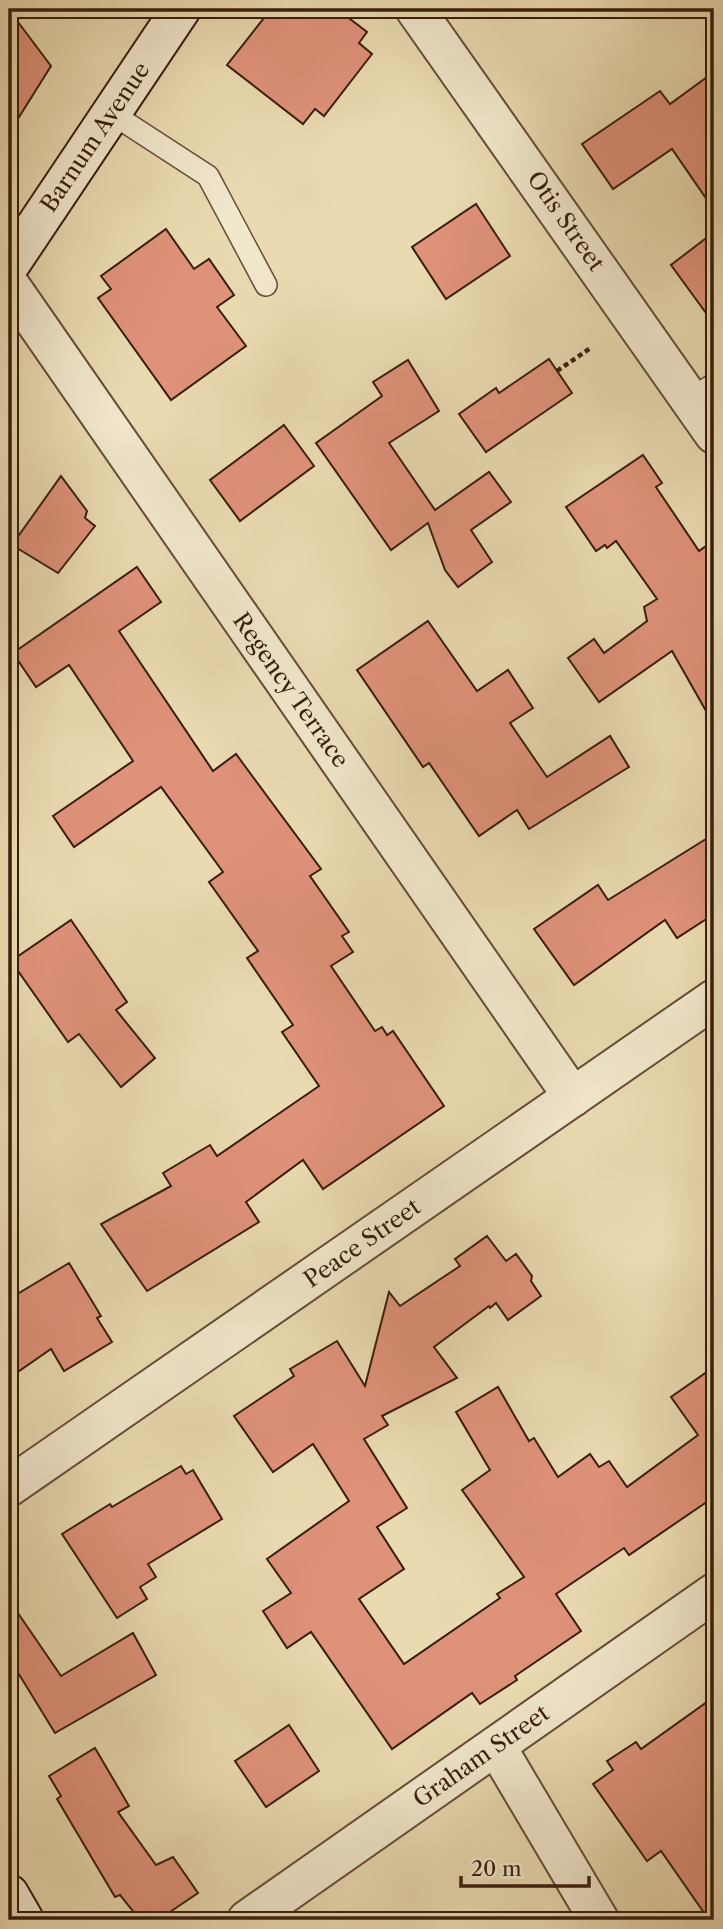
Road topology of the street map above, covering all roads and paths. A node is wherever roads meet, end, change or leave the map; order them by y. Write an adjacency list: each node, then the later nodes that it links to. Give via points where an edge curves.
1 (181, 9): 3 (street, Barnum Avenue)
2 (415, 9): 9 (street, Otis Street)
3 (111, 113): 4 (street, Barnum Avenue); 6 (lane, via 208,176)
4 (9, 266)
5 (9, 284): 12 (street, Regency Terrace)
6 (266, 285)
7 (592, 347): 8 (path)
8 (557, 371)
9 (703, 392): 10 (street, Otis Street)
10 (714, 435)
11 (714, 999): 12 (street, Peace Street)
12 (573, 1097): 13 (street, Peace Street)
13 (9, 1487)
14 (714, 1592): 15 (street, Graham Street)
15 (496, 1746): 18 (street, Graham Street); 19 (street)
16 (9, 1894): 17 (street)
17 (24, 1920)
18 (247, 1920)
19 (599, 1920)

